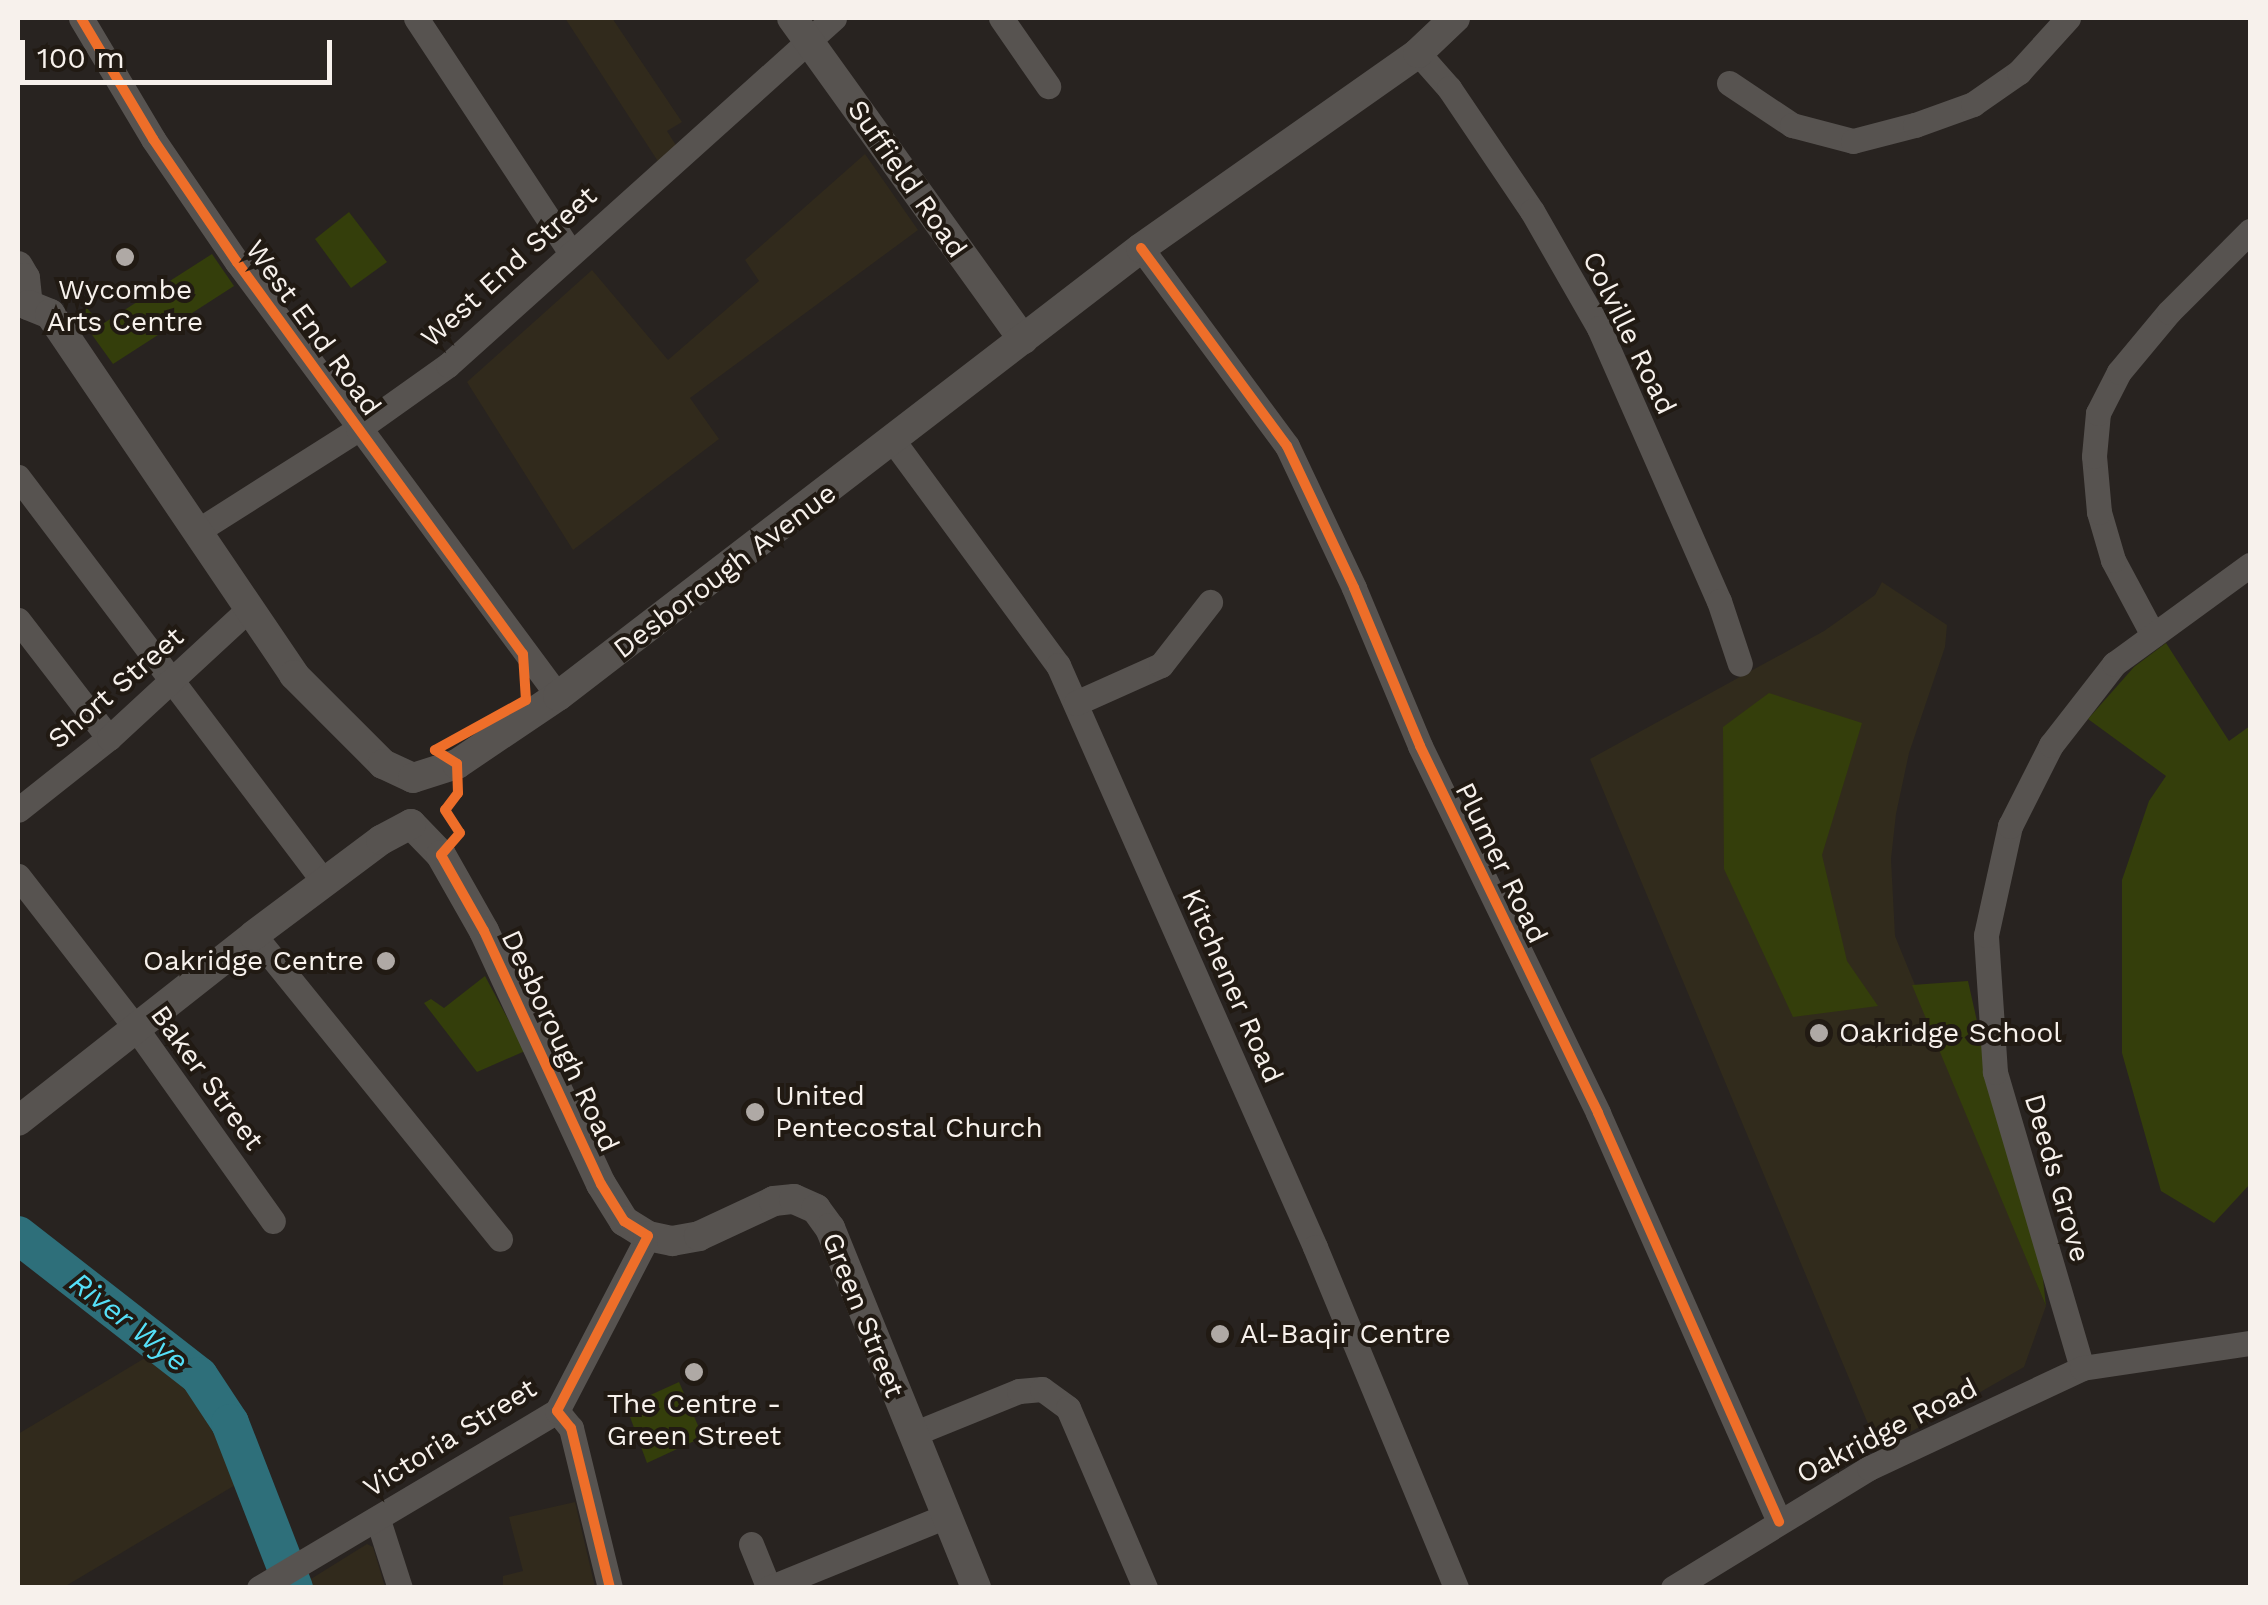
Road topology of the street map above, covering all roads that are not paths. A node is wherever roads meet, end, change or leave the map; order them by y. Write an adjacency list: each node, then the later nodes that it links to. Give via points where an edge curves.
1 (81, 18): 17 (street, West End Road, via 153,139)
2 (416, 18): 13 (street)
3 (834, 18): 7 (street, West End Street)
4 (1001, 18): 10 (street)
5 (1455, 18): 8 (street, Desborough Avenue)
6 (2068, 18): 9 (street, via 2019,72 1973,104 1853,141 1792,125)
7 (800, 28): 13 (street, West End Street); 16 (street, Suffield Road)
8 (1418, 53): 12 (street, Desborough Avenue); 26 (street, Colville Road, via 1532,211 1599,328 1719,601)
9 (1730, 83)
10 (1048, 86)
11 (2250, 231): 25 (street, via 2119,372 2098,414 2098,512 2113,560)
12 (1141, 248): 16 (street, Desborough Avenue); 48 (street, Plumer Road, via 1287,446 1420,746 1598,1114)
13 (570, 252): 17 (street, West End Street, via 448,365)
14 (18, 266): 15 (street, via 25,278)
15 (23, 312): 20 (street, via 50,314)
16 (1023, 340): 18 (street, Desborough Avenue)
17 (358, 429): 20 (street, West End Street); 28 (street, West End Road)
18 (894, 442): 28 (street, Desborough Avenue); 29 (street, Kitchener Road, via 1058,664)
19 (18, 477): 27 (street)
20 (199, 530): 23 (street)
21 (2250, 565): 25 (street, Deeds Grove)
22 (1210, 602): 29 (street, via 1161,665)
23 (250, 608): 27 (street, Short Street); 31 (street, via 294,675 383,764)
24 (18, 620): 30 (street)
25 (2153, 635): 43 (street, Deeds Grove, via 2114,664 2051,745 2010,826 1986,935 1996,1072)
26 (1740, 664)
27 (171, 682): 30 (street, Short Street); 34 (street)
28 (558, 696): 31 (street, Desborough Avenue, via 456,764)
29 (1076, 702): 56 (street, Kitchener Road)
30 (109, 738): 32 (street, Short Street)
31 (414, 778): 33 (street)
32 (18, 810)
33 (411, 824): 34 (street); 40 (street, Desborough Road, via 441,855 484,931 601,1184 624,1221)
34 (324, 882): 36 (street)
35 (22, 891): 37 (street, Baker Street)
36 (254, 934): 37 (street); 41 (street)
37 (135, 1027): 38 (street); 39 (street, Baker Street)
38 (18, 1121)
39 (273, 1221)
40 (648, 1236): 44 (street, Victoria Street); 45 (street, Green Street, via 699,1236 774,1201 794,1199 816,1209 830,1228)
41 (500, 1238)
42 (2250, 1343): 43 (street, Oakridge Road)
43 (2082, 1368): 48 (street, Oakridge Road, via 1869,1468)
44 (557, 1411): 47 (street, Victoria Street); 53 (street, via 572,1428)
45 (912, 1434): 46 (street, Green Street); 55 (street, via 1020,1390 1042,1389 1068,1408)
46 (946, 1516): 50 (street); 54 (street, Green Street)
47 (378, 1520): 51 (street, Victoria Street); 52 (street)
48 (1778, 1522): 57 (street, Oakridge Road)
49 (751, 1544): 50 (street)
50 (769, 1587)
51 (259, 1588)
52 (400, 1588)
53 (610, 1588)
54 (976, 1588)
55 (1144, 1588)
56 (1456, 1588)
57 (1673, 1588)

